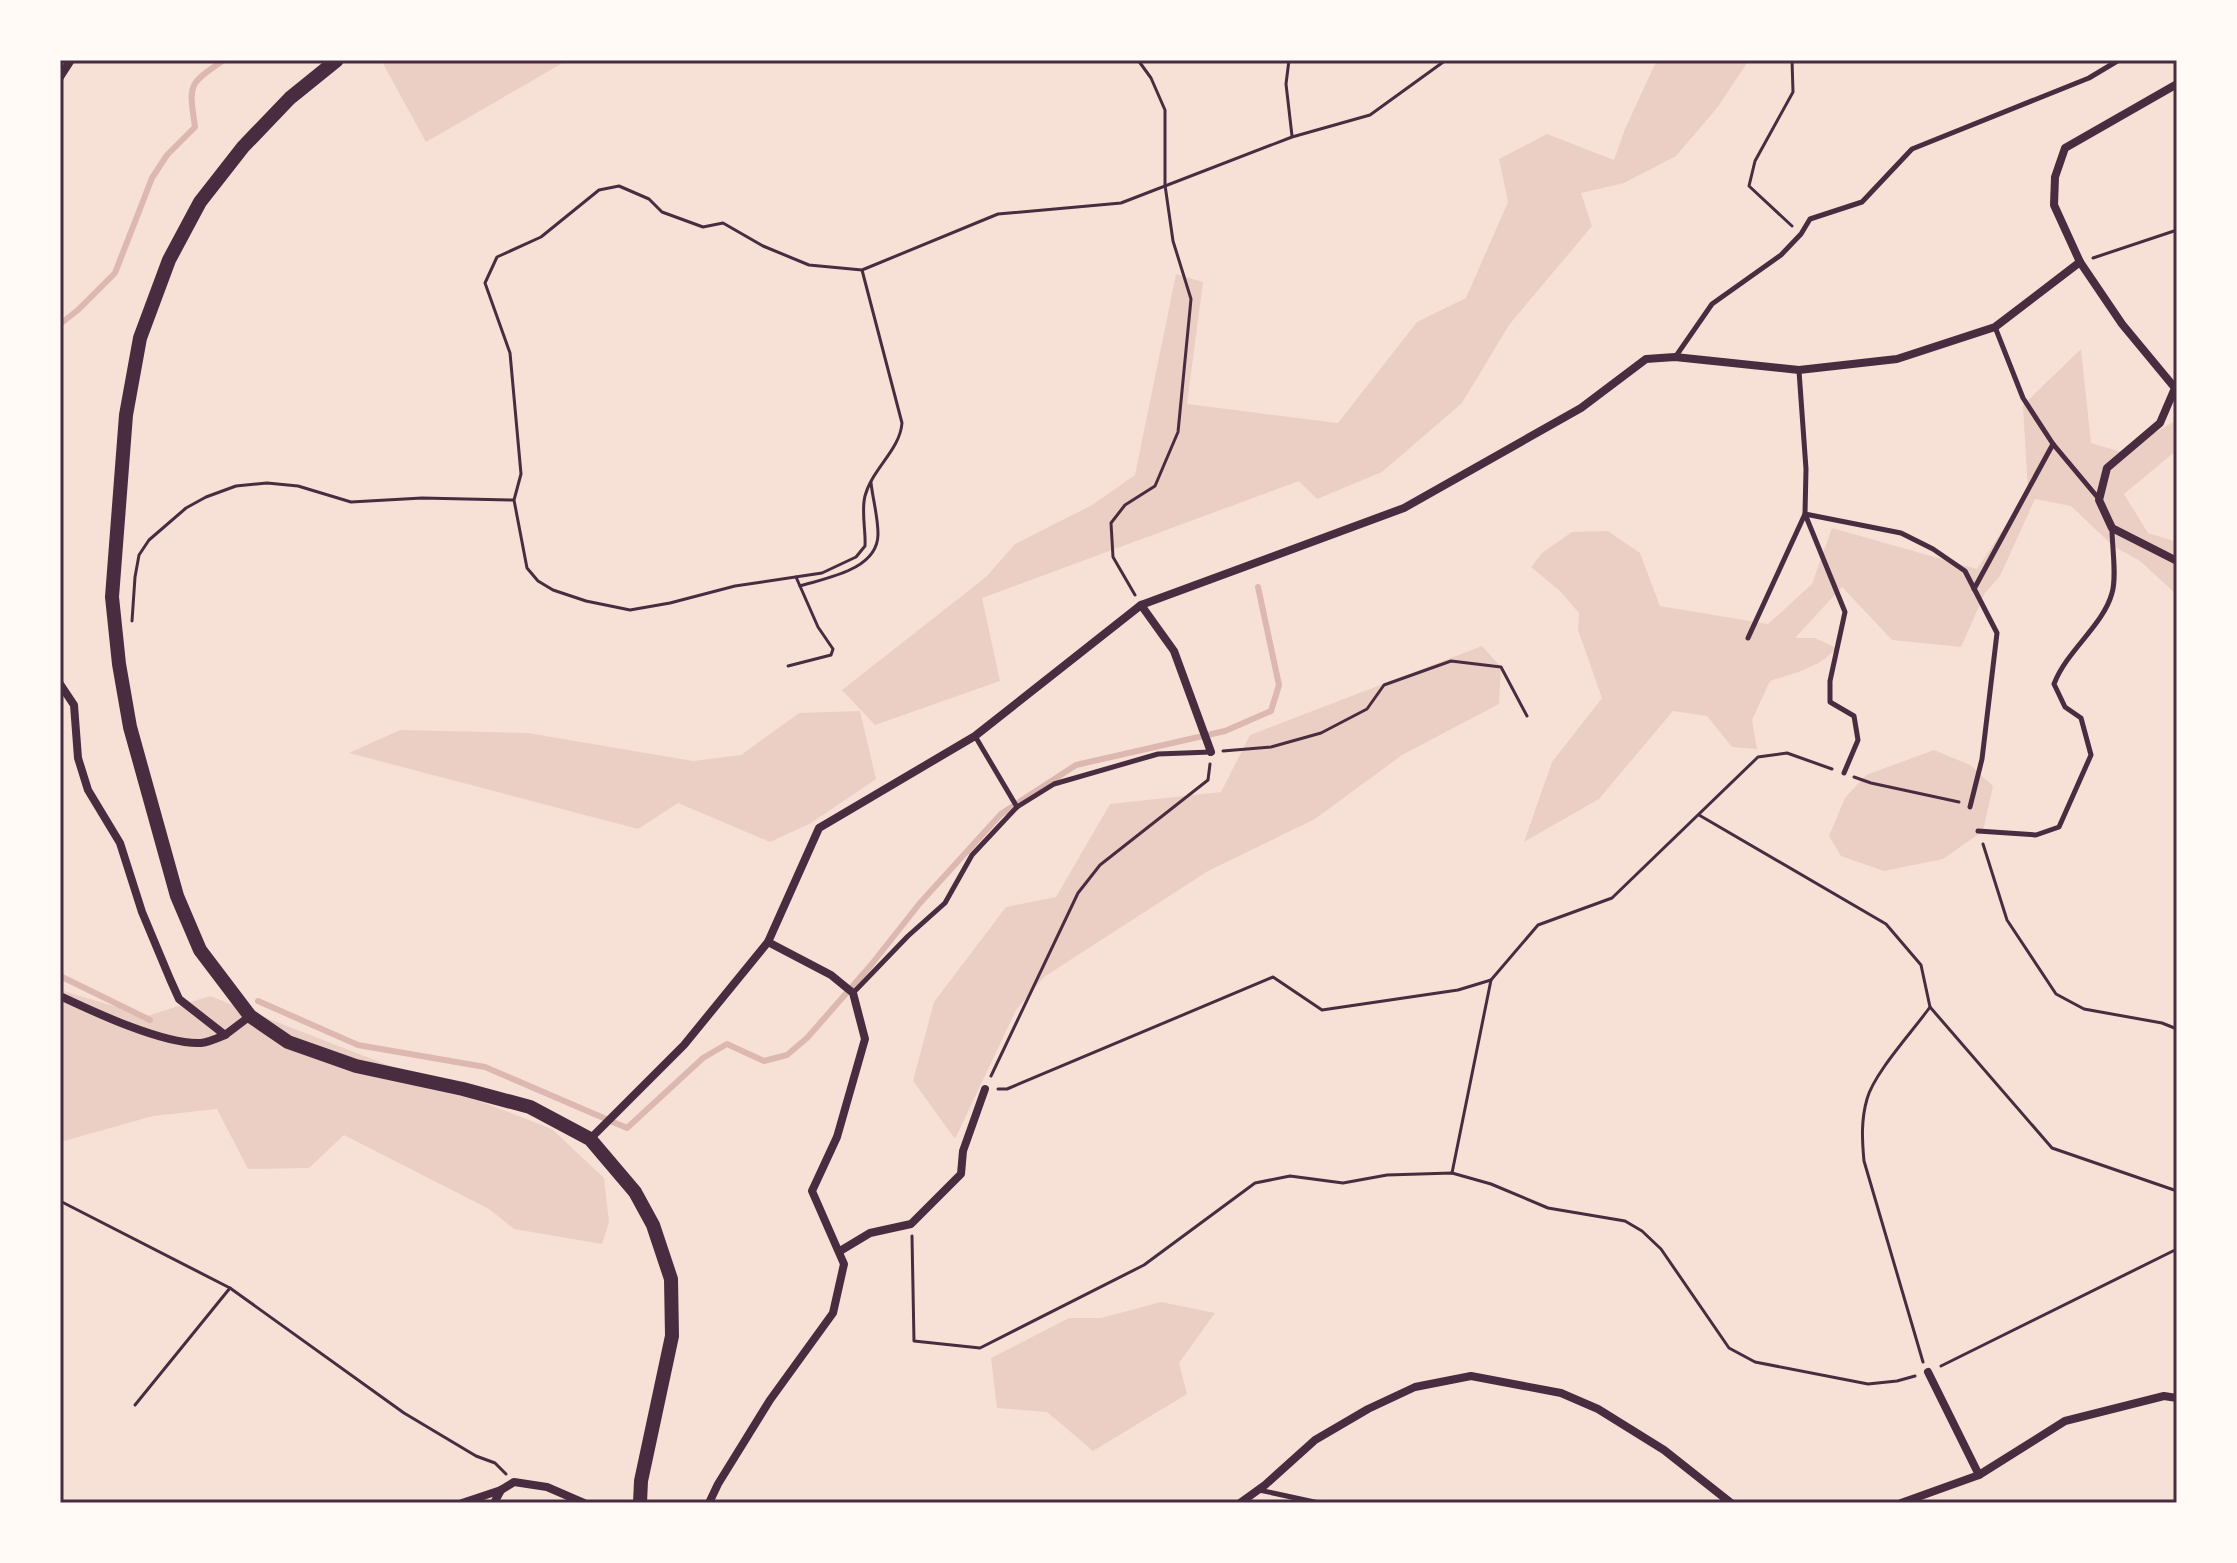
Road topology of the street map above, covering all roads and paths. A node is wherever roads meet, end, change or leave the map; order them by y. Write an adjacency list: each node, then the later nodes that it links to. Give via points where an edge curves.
1 (71, 60): 8 (street)
2 (337, 60): 47 (main road, via 290,98 200,202 169,260 140,338 126,415 112,597 130,727 177,896 200,950)
3 (1138, 60): 11 (path, via 1165,110)
4 (1289, 60): 10 (path)
5 (1446, 60): 10 (path, via 1370,115)
6 (1792, 60): 13 (path, via 1793,92 1755,161 1749,186)
7 (2119, 60): 13 (lane, via 2089,78 1912,149 1862,202 1810,219)
8 (60, 77)
9 (2177, 84): 14 (street, via 2065,148 2055,177 2054,205)
10 (1292, 137): 11 (path)
11 (1165, 185): 15 (path, via 1121,203 998,214); 29 (path, via 1173,241 1191,299 1178,432 1155,486 1125,505 1111,523 1113,557)
12 (2177, 230): 14 (path)
13 (1801, 234): 17 (lane, via 1781,255 1712,304)
14 (2080, 262): 16 (street); 22 (street, via 2175,388 2160,423 2107,468)
15 (862, 270): 20 (path, via 902,423 901,434); 21 (path, via 809,265 723,223 703,227 662,212 649,199 619,186 599,190 541,237 497,257 485,283 510,353 521,474)
16 (1995, 327): 18 (street, via 1897,359); 19 (lane, via 2023,398)
17 (1675, 357): 18 (street); 29 (street, via 1646,359 1581,408 1404,508)
18 (1799, 370): 23 (lane)
19 (2053, 444): 22 (lane); 28 (lane)
20 (871, 483): 26 (path, via 864,498 865,546 856,557 822,573); 27 (path, via 875,548 849,571)
21 (514, 500): 26 (path, via 527,568 553,590 586,601 630,610); 30 (path, via 351,502 298,486 236,486 186,508 149,540 139,555)
22 (2099, 500): 24 (street)
23 (1805, 514): 28 (lane, via 1901,533 1965,571); 31 (lane); 37 (lane, via 1845,612 1830,681 1830,702 1854,716 1858,740)
24 (2112, 528): 25 (street); 41 (lane, via 2113,591 2054,684 2065,707 2081,718 2091,755 2077,792 2059,827 2036,835)
25 (2177, 561)
26 (796, 577): 27 (path)
27 (800, 586): 32 (path, via 833,649 831,655)
28 (1974, 589): 39 (lane, via 1997,633 1982,759)
29 (1141, 605): 35 (street); 36 (street, via 1174,651)
30 (132, 622)
31 (1748, 638)
32 (788, 666)
33 (60, 684): 49 (street, via 74,705 78,758 88,790 120,843 179,999)
34 (1527, 716): 36 (path, via 1501,667 1451,661 1384,685 1367,709 1321,733 1271,747)
35 (975, 736): 38 (lane); 42 (street, via 819,828)
36 (1211, 752): 38 (lane, via 1158,754 1054,784); 50 (path, via 1208,780 1100,865 1078,893)
37 (1844, 773): 39 (path); 40 (path, via 1787,753 1758,757)
38 (1017, 807): 44 (lane, via 972,855 945,903)
39 (1970, 807)
40 (1699, 815): 43 (path, via 1612,898 1538,925); 46 (path, via 1886,924 1921,965)
41 (1978, 831): 48 (path, via 2007,920 2056,994 2084,1009)
42 (768, 942): 44 (street, via 831,975); 51 (street, via 684,1045)
43 (1491, 980): 50 (path, via 1458,990 1322,1010 1273,977 1007,1089); 52 (path)
44 (853, 993): 57 (street, via 865,1039 837,1137 812,1191)
45 (60, 996): 49 (street, via 165,1037 202,1043)
46 (1930, 1007): 53 (path, via 2052,1148); 59 (path, via 1878,1077 1867,1097 1861,1130 1864,1161)
47 (250, 1016): 49 (street); 51 (main road, via 288,1042 356,1066 530,1107)
48 (2177, 1029)
49 (225, 1035)
50 (985, 1089): 55 (street, via 963,1151 961,1174)
51 (590, 1139): 69 (main road, via 635,1192 653,1225 671,1279 672,1336)
52 (1452, 1173): 55 (path, via 1343,1183 1290,1176 1255,1183 1144,1265 980,1348 914,1341); 59 (path, via 1548,1208 1625,1221 1642,1231 1661,1249 1729,1348 1755,1362 1868,1384)
53 (2177, 1191)
54 (60, 1201): 58 (path)
55 (911, 1224): 57 (street, via 870,1233)
56 (2177, 1249): 59 (path)
57 (840, 1251): 70 (street, via 844,1264 833,1313 770,1400)
58 (230, 1288): 61 (path); 63 (path, via 404,1413 495,1463)
59 (1928, 1372): 62 (street)
60 (2177, 1398): 62 (street, via 2164,1396 2065,1421)
61 (135, 1405)
62 (1979, 1475): 74 (street)
63 (514, 1482): 64 (street); 68 (street, via 547,1487)
64 (501, 1490): 66 (street); 67 (street)
65 (1258, 1490): 71 (street); 72 (lane); 73 (street, via 1315,1440 1368,1409 1415,1387 1471,1376 1561,1393 1598,1409 1664,1450)
66 (462, 1503)
67 (494, 1503)
68 (584, 1503)
69 (640, 1503)
70 (709, 1503)
71 (1240, 1503)
72 (1318, 1503)
73 (1731, 1503)
74 (1901, 1503)

